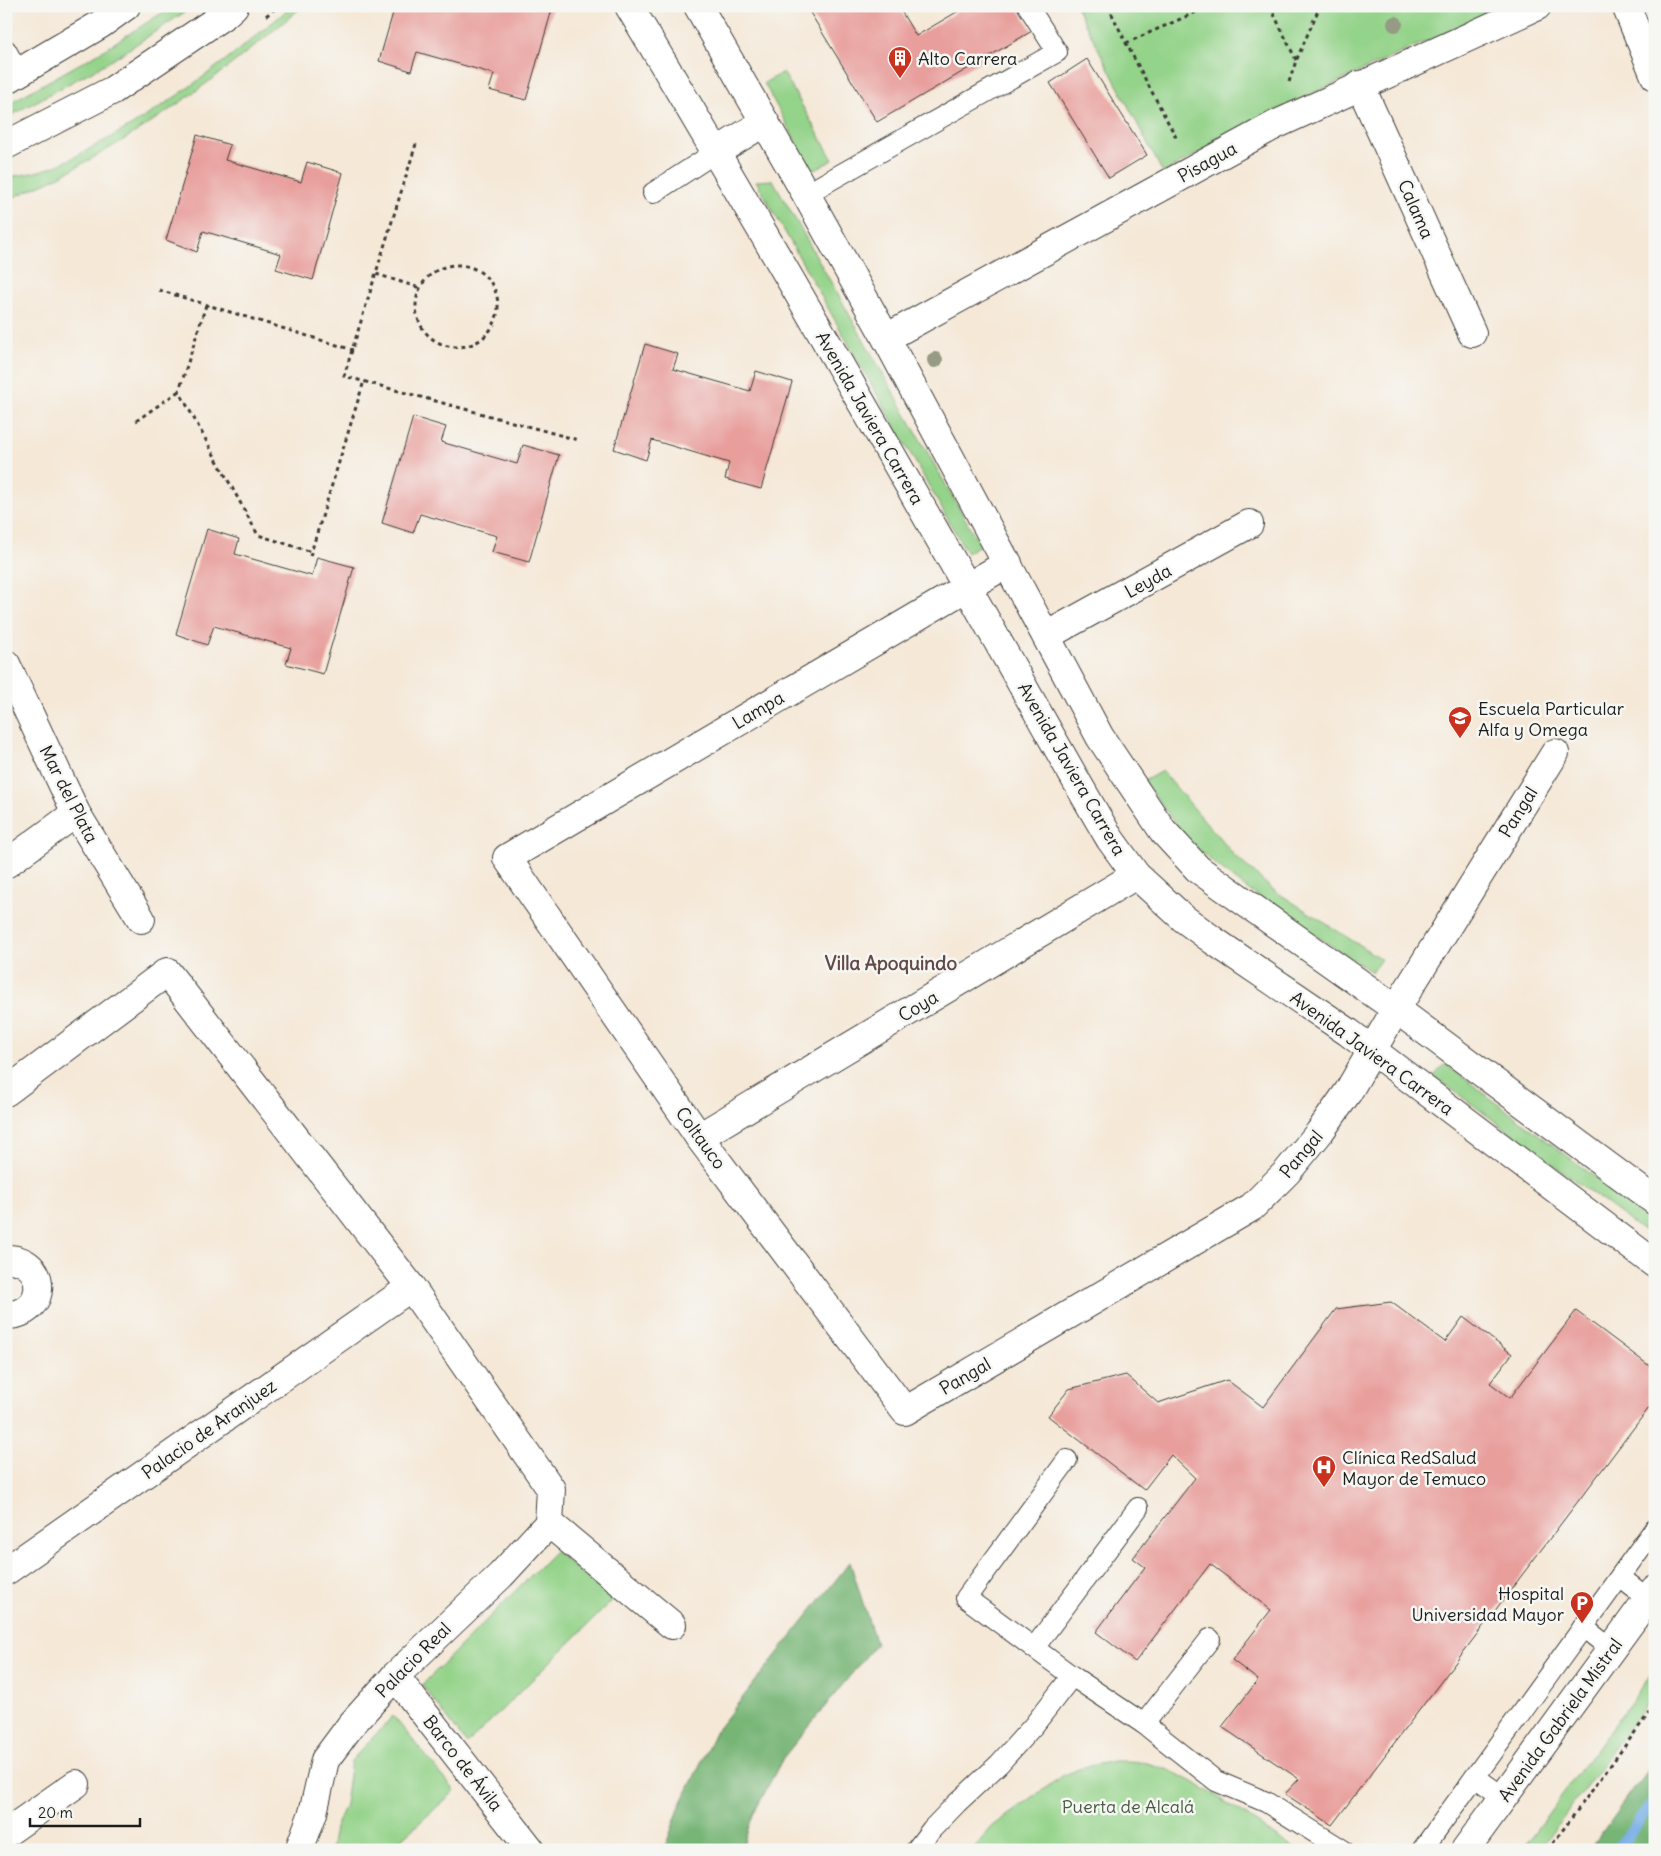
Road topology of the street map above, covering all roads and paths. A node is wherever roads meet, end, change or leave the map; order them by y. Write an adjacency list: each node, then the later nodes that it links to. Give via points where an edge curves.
1 (126, 6): 16 (street)
2 (234, 6): 21 (street, via 113,90)
3 (629, 6): 22 (street, Avenida Javiera Carrera)
4 (698, 6): 18 (street)
5 (1028, 6): 25 (lane, via 1057,52)
6 (1108, 6): 12 (path)
7 (1210, 6): 12 (path)
8 (1270, 6): 14 (path)
9 (1320, 6): 14 (path)
10 (1537, 6): 17 (street, Pisagua)
11 (1626, 6): 15 (street)
12 (1126, 44): 23 (path)
13 (6, 50): 16 (lane)
14 (1296, 61): 19 (path)
15 (1655, 76)
16 (13, 77)
17 (1360, 85): 19 (street, Pisagua); 30 (street, Calama)
18 (765, 122): 22 (street); 25 (street)
19 (1275, 125): 23 (street, Pisagua)
20 (416, 144): 26 (path)
21 (6, 145)
22 (716, 152): 24 (lane); 39 (street, Avenida Javiera Carrera)
23 (1194, 170): 31 (street, Pisagua)
24 (653, 194)
25 (806, 194): 31 (street)
26 (376, 274): 27 (path); 32 (path)
27 (420, 288): 27 (path, via 416,301 417,316 422,329 432,340 459,348 486,336 494,324 498,296 492,283 470,266 455,264 441,268)
28 (159, 290): 29 (path)
29 (206, 305): 32 (path); 34 (path)
30 (1472, 333)
31 (886, 338): 38 (street)
32 (353, 350): 33 (path, via 344,376)
33 (364, 381): 34 (path, via 311,554 258,535); 36 (path)
34 (179, 391): 35 (path)
35 (136, 421)
36 (578, 440)
37 (1249, 524): 40 (street, Leyda)
38 (1008, 563): 39 (street, Lampa); 40 (street)
39 (967, 587): 44 (street, Lampa); 46 (street, Avenida Javiera Carrera, via 1110,839)
40 (1046, 636): 48 (street, via 1100,737 1178,850 1198,870)
41 (6, 664): 43 (street, Mar del Plata)
42 (1555, 753): 48 (street, Pangal)
43 (76, 813): 45 (street); 47 (street, Mar del Plata)
44 (508, 858): 51 (street, Coltauco)
45 (6, 864)
46 (1136, 875): 49 (street, Avenida Javiera Carrera, via 1214,942); 51 (street, Coya)
47 (140, 918)
48 (1396, 1009): 49 (street, Pangal); 52 (street)
49 (1371, 1050): 54 (street, Avenida Javiera Carrera); 57 (street, Pangal, via 1348,1092 1319,1133 1252,1207)
50 (6, 1092): 55 (street, via 167,972)
51 (699, 1137): 57 (street, Coltauco)
52 (1655, 1200)
53 (6, 1259): 56 (street, via 16,1259 33,1270 39,1288 32,1305 24,1312)
54 (1655, 1264)
55 (411, 1287): 60 (street, via 550,1489); 62 (street, Palacio de Aranjuez)
56 (6, 1315)
57 (905, 1411)
58 (1067, 1460): 68 (lane, via 966,1598)
59 (1138, 1508): 68 (lane)
60 (549, 1522): 65 (street); 70 (street, Palacio Real, via 501,1574)
61 (1655, 1528): 63 (lane)
62 (6, 1571)
63 (1620, 1577): 64 (lane); 66 (lane)
64 (1651, 1594): 69 (street, Avenida Gabriela Mistral)
65 (672, 1625)
66 (1583, 1626): 69 (lane); 74 (lane)
67 (1210, 1639): 73 (lane)
68 (1034, 1648): 71 (lane)
69 (1611, 1649): 76 (street, Avenida Gabriela Mistral)
70 (395, 1676): 78 (street, Palacio Real, via 351,1725 326,1760 313,1813); 79 (street, Barco de Ávila)
71 (1072, 1676): 73 (lane); 80 (lane, via 1000,1764 957,1803)
72 (1655, 1705): 84 (path)
73 (1144, 1724): 81 (lane, via 1216,1781 1266,1802)
74 (1475, 1777): 76 (lane); 82 (lane)
75 (76, 1784): 77 (street)
76 (1503, 1797): 83 (street, Avenida Gabriela Mistral)
77 (6, 1833)
78 (299, 1850)
79 (531, 1850)
80 (916, 1850)
81 (1343, 1850)
82 (1422, 1850)
83 (1465, 1850)
84 (1548, 1850)

